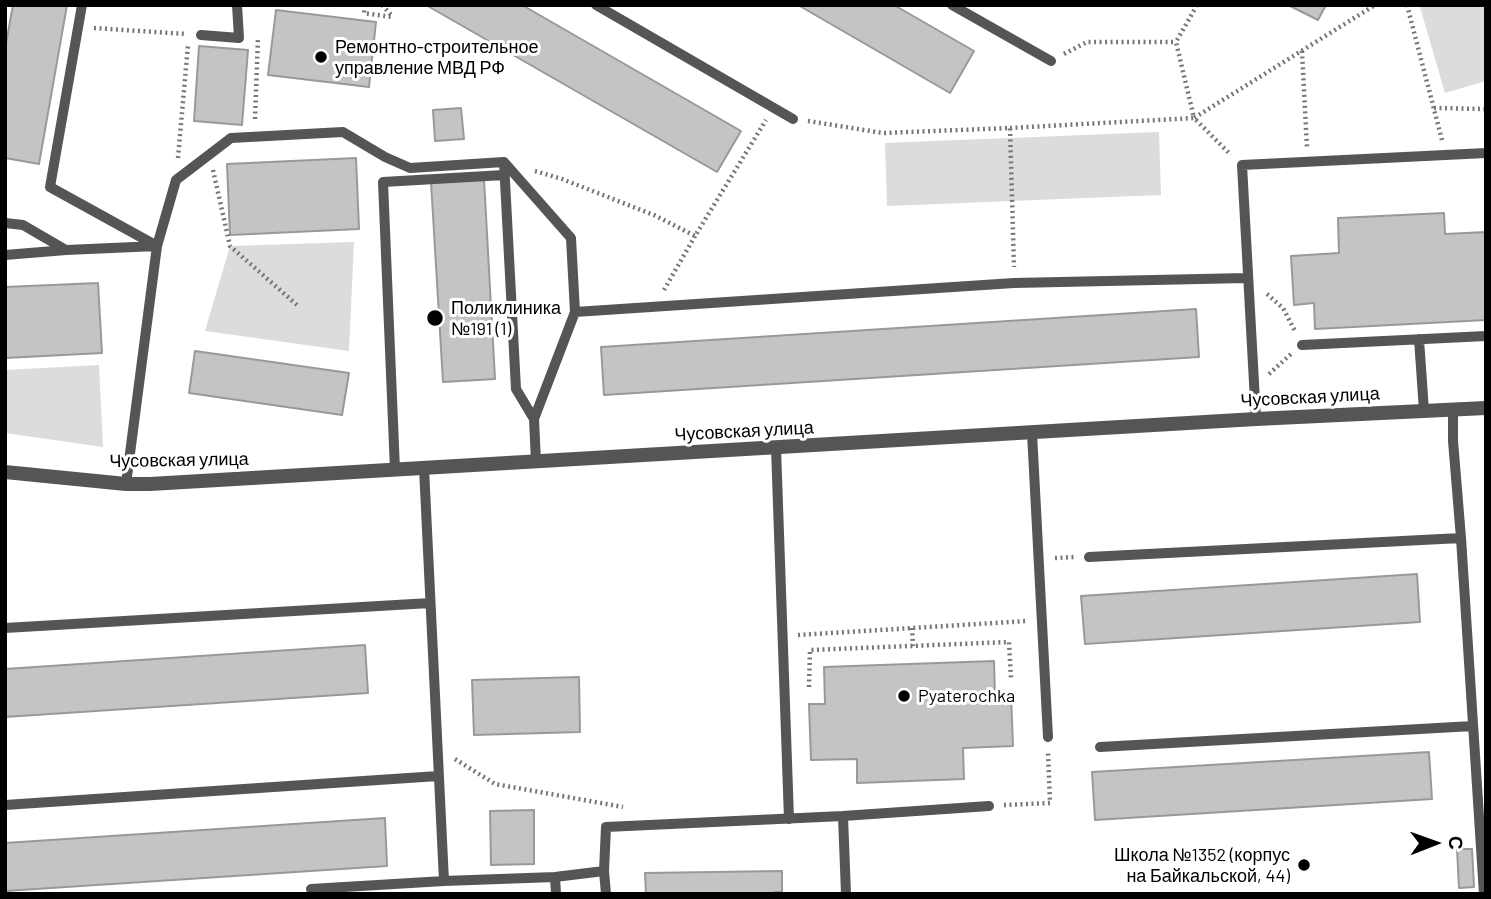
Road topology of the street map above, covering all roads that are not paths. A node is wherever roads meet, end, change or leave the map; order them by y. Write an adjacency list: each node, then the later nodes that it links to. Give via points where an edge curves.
1 (82, 5): 12 (lane, via 50,187)
2 (237, 5): 5 (lane, via 239,38)
3 (596, 5): 7 (lane)
4 (952, 5): 6 (lane)
5 (201, 35)
6 (1051, 61)
7 (793, 118)
8 (1486, 153): 15 (lane, via 1242,165)
9 (504, 162): 10 (lane); 12 (lane, via 410,168 343,132 231,138 176,180); 16 (lane, via 571,238)
10 (504, 175): 23 (lane, via 516,389); 29 (lane, via 383,182)
11 (5, 223): 13 (lane, via 23,226)
12 (157, 246): 13 (lane); 31 (lane)
13 (66, 250): 14 (lane)
14 (5, 255)
15 (1247, 278): 16 (lane, via 1014,283); 24 (lane)
16 (575, 312): 23 (lane)
17 (1486, 336): 18 (lane)
18 (1419, 339): 19 (lane); 22 (lane)
19 (1302, 345)
20 (1486, 408): 21 (street, Чусовская улица)
21 (1453, 409): 22 (street, Чусовская улица); 32 (lane)
22 (1424, 411): 24 (street, Чусовская улица)
23 (534, 419): 27 (lane)
24 (1256, 419): 25 (street, Чусовская улица)
25 (1032, 433): 26 (street, Чусовская улица); 37 (lane)
26 (776, 448): 27 (street, Чусовская улица); 43 (lane)
27 (536, 462): 28 (street, Чусовская улица)
28 (424, 468): 29 (street, Чусовская улица); 34 (lane)
29 (396, 470): 31 (street, Чусовская улица)
30 (5, 472): 31 (street, Чусовская улица)
31 (126, 484)
32 (1461, 538): 33 (lane); 36 (lane)
33 (1089, 557)
34 (430, 603): 35 (lane); 39 (lane)
35 (5, 628)
36 (1473, 726): 38 (lane); 51 (lane)
37 (1048, 737)
38 (1100, 747)
39 (438, 776): 40 (lane); 46 (lane)
40 (5, 805)
41 (989, 806): 42 (lane)
42 (843, 816): 43 (lane); 50 (lane)
43 (789, 819): 44 (lane, via 606,827)
44 (604, 871): 45 (lane); 49 (lane)
45 (555, 877): 46 (lane); 48 (lane)
46 (443, 881): 47 (lane)
47 (311, 889)
48 (556, 894)
49 (606, 894)
50 (846, 894)
51 (1484, 894)

